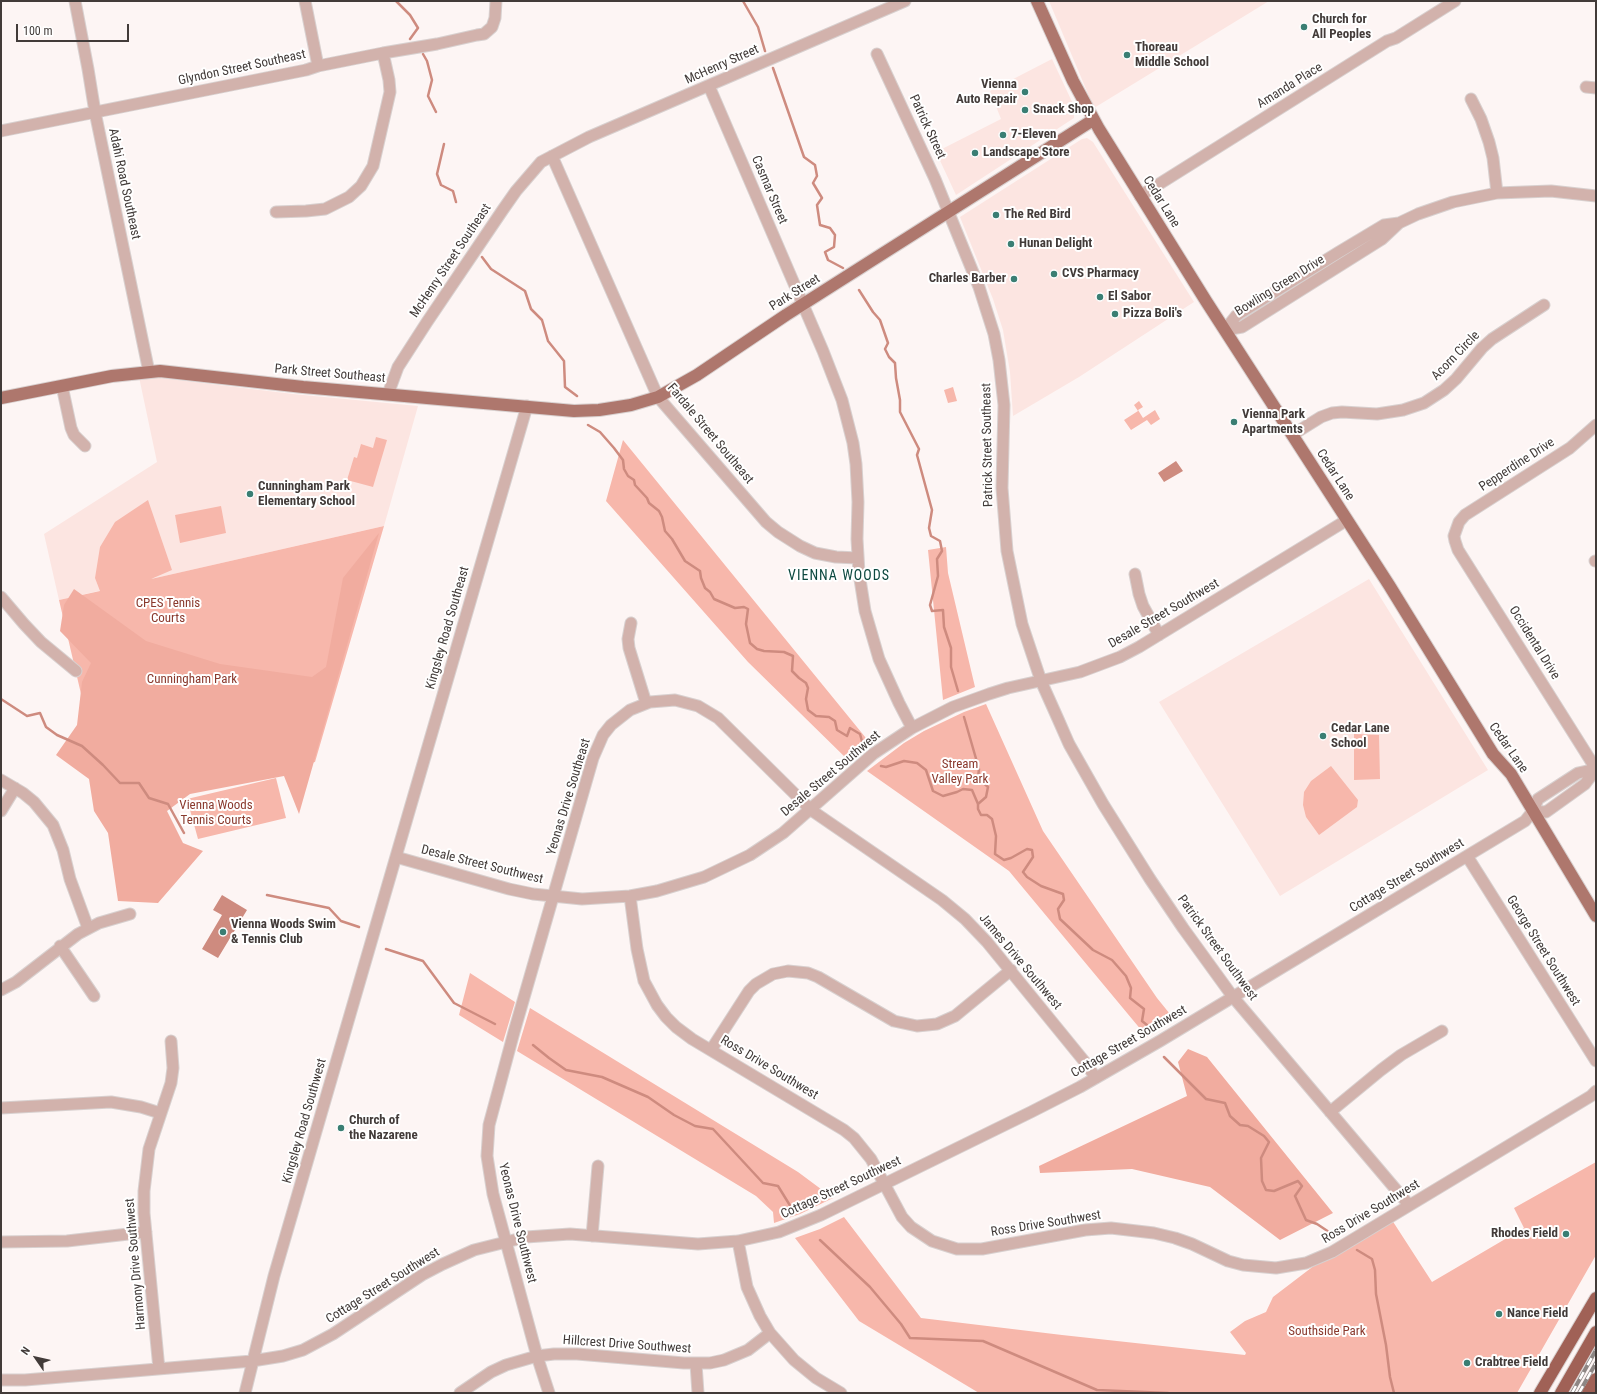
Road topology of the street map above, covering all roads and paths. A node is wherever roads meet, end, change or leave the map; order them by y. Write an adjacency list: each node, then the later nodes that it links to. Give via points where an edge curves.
1 (75, 1): 12 (street, Adahi Road Southeast)
2 (304, 1): 9 (street)
3 (496, 1): 7 (street, Glyndon Street Southeast, via 494,22 489,30 437,44)
4 (905, 1): 10 (street, McHenry Street)
5 (1037, 1): 13 (main road, Cedar Lane)
6 (1455, 1): 17 (street, Amanda Place)
7 (383, 52): 9 (street, Glyndon Street Southeast); 19 (street, via 390,92 378,149 368,176 354,193 331,207)
8 (877, 54): 20 (street, Patrick Street, via 923,150)
9 (318, 66): 12 (street, Glyndon Street Southeast)
10 (709, 86): 15 (street, McHenry Street, via 589,137); 21 (street, Casmar Street)
11 (1471, 99): 16 (street, via 1489,142)
12 (95, 112): 14 (street, Glyndon Street Southeast); 24 (street, Adahi Road Southeast)
13 (1093, 120): 17 (main road, Cedar Lane); 20 (main road)
14 (1, 131)
15 (552, 156): 26 (street, McHenry Street Southeast, via 535,167 502,211 398,367); 27 (street, Fardale Street Southeast)
16 (1497, 193): 18 (street, Bowling Green Drive, via 1551,191); 23 (street, Bowling Green Drive, via 1453,202 1399,223 1382,239 1242,327)
17 (1140, 196): 23 (main road, Cedar Lane)
18 (1596, 196)
19 (276, 212)
20 (948, 213): 21 (main road, Park Street); 41 (street, Patrick Street Southeast, via 981,291 996,343 1004,405 1002,488 1007,551 1022,624)
21 (803, 305): 27 (main road, Park Street, via 697,375); 35 (street, Casmar Street, via 833,374 848,419 856,464)
22 (1544, 305): 31 (street, Acorn Circle, via 1492,339 1456,379 1424,403 1403,410 1377,414 1332,413)
23 (1225, 330): 31 (main road, Cedar Lane)
24 (149, 372): 25 (main road, Park Street Southeast); 26 (main road, Park Street Southeast)
25 (62, 386): 28 (main road, Park Street Southeast); 32 (street, via 71,428)
26 (388, 394): 29 (main road, Park Street Southeast)
27 (658, 397): 29 (main road, Park Street Southeast, via 631,405 593,410 574,411); 35 (street, Fardale Street Southeast, via 766,522 778,532 815,553)
28 (1, 398)
29 (526, 406): 51 (street, Kingsley Road Southeast)
30 (1596, 425): 34 (street, Pepperdine Drive, via 1570,448 1465,515)
31 (1292, 435): 33 (main road, Cedar Lane)
32 (85, 446)
33 (1347, 520): 39 (street, Desale Street Southwest); 49 (main road, Cedar Lane, via 1493,754 1511,774)
34 (1455, 531): 44 (street, Occidental Drive, via 1458,550)
35 (858, 558): 43 (street, Casmar Street, via 865,611 874,646)
36 (1135, 574): 39 (street, via 1143,606)
37 (3, 604): 40 (street, via 41,642)
38 (631, 623): 42 (street, via 629,648)
39 (1159, 635): 41 (street, Desale Street Southwest, via 1098,666)
40 (76, 671)
41 (1041, 681): 43 (street, Desale Street Southwest, via 1008,688 953,707); 61 (street, Patrick Street Southwest, via 1069,744 1103,804 1150,880)
42 (646, 703): 47 (street, Yeonas Drive Southeast, via 675,700 709,711); 52 (street, Yeonas Drive Southeast, via 620,716 597,746)
43 (912, 728): 47 (street, Desale Street Southwest, via 873,754)
44 (1596, 769): 49 (street, Cottage Street Southwest, via 1578,773 1538,799)
45 (1, 780): 46 (street)
46 (15, 788): 48 (street); 56 (street, via 34,802 56,831)
47 (811, 810): 53 (street, Desale Street Southwest, via 768,844 728,867 681,885); 58 (street, James Drive Southwest, via 942,900 979,933)
48 (1, 811)
49 (1533, 811): 50 (street, Cottage Street Southwest, via 1525,821); 55 (main road, Cedar Lane)
50 (1467, 856): 61 (street, Cottage Street Southwest); 65 (street, George Street Southwest)
51 (396, 857): 52 (street, Desale Street Southwest, via 509,889); 83 (street, Kingsley Road Southwest, via 276,1268)
52 (553, 896): 53 (street, Desale Street Southwest, via 582,899); 76 (street, Yeonas Drive Southwest, via 489,1125 489,1175)
53 (630, 896): 64 (street, Ross Drive Southwest, via 640,966 649,993 676,1027)
54 (130, 914): 56 (street)
55 (1596, 916)
56 (88, 928): 57 (street)
57 (60, 946): 59 (street, via 16,982); 60 (street)
58 (1011, 970): 64 (street, via 954,1016 937,1024 917,1026 894,1022 808,973 788,971 773,974 748,991); 66 (street, James Drive Southwest)
59 (1, 990)
60 (94, 996)
61 (1233, 997): 66 (street, Cottage Street Southwest); 69 (street, Patrick Street Southwest)
62 (1442, 1031): 69 (street, via 1401,1055)
63 (171, 1041): 70 (street, Harmony Drive Southwest, via 171,1083)
64 (711, 1050): 72 (street, Ross Drive Southwest, via 844,1130 863,1148)
65 (1596, 1061)
66 (1096, 1078): 72 (street, Cottage Street Southwest)
67 (1596, 1091): 73 (street, Ross Drive Southwest, via 1592,1096)
68 (1, 1108): 70 (street, via 110,1102)
69 (1330, 1112): 73 (street, Patrick Street Southwest)
70 (160, 1113): 74 (street, Harmony Drive Southwest, via 146,1169)
71 (598, 1166): 75 (street)
72 (884, 1184): 73 (street, Ross Drive Southwest, via 897,1209 911,1227 944,1246 982,1248 1085,1230 1131,1229 1175,1238 1228,1261 1262,1268 1292,1267 1321,1258); 77 (street, Cottage Street Southwest, via 800,1224)
73 (1409, 1206)
74 (146, 1232): 78 (street, via 67,1241); 85 (street, Harmony Drive Southwest)
75 (592, 1236): 76 (street, Cottage Street Southwest, via 546,1235); 77 (street, Cottage Street Southwest, via 698,1244)
76 (506, 1241): 82 (street, Yeonas Drive Southwest); 83 (street, Cottage Street Southwest, via 474,1250 422,1275 320,1342 284,1356)
77 (738, 1241): 81 (street, via 747,1287)
78 (1, 1242)
79 (1596, 1298): 93 (highway)
80 (1596, 1332): 94 (highway)
81 (770, 1333): 84 (street, Hillcrest Drive Southwest, via 736,1356); 92 (street, via 794,1360 816,1378)
82 (537, 1356): 84 (street, Hillcrest Drive Southwest, via 577,1354); 89 (street, Hillcrest Drive Southwest, via 501,1368); 90 (street, Yeonas Drive Southwest)
83 (252, 1361): 85 (street, Cottage Street Southwest); 88 (street, Kingsley Road Southwest)
84 (696, 1364): 91 (street)
85 (158, 1369): 87 (street, Cottage Street Southwest)
86 (1596, 1379): 95 (highway)
87 (1, 1380)
88 (245, 1393)
89 (460, 1393)
90 (549, 1393)
91 (698, 1393)
92 (841, 1393)
93 (1540, 1393)
94 (1561, 1393)
95 (1588, 1393)

